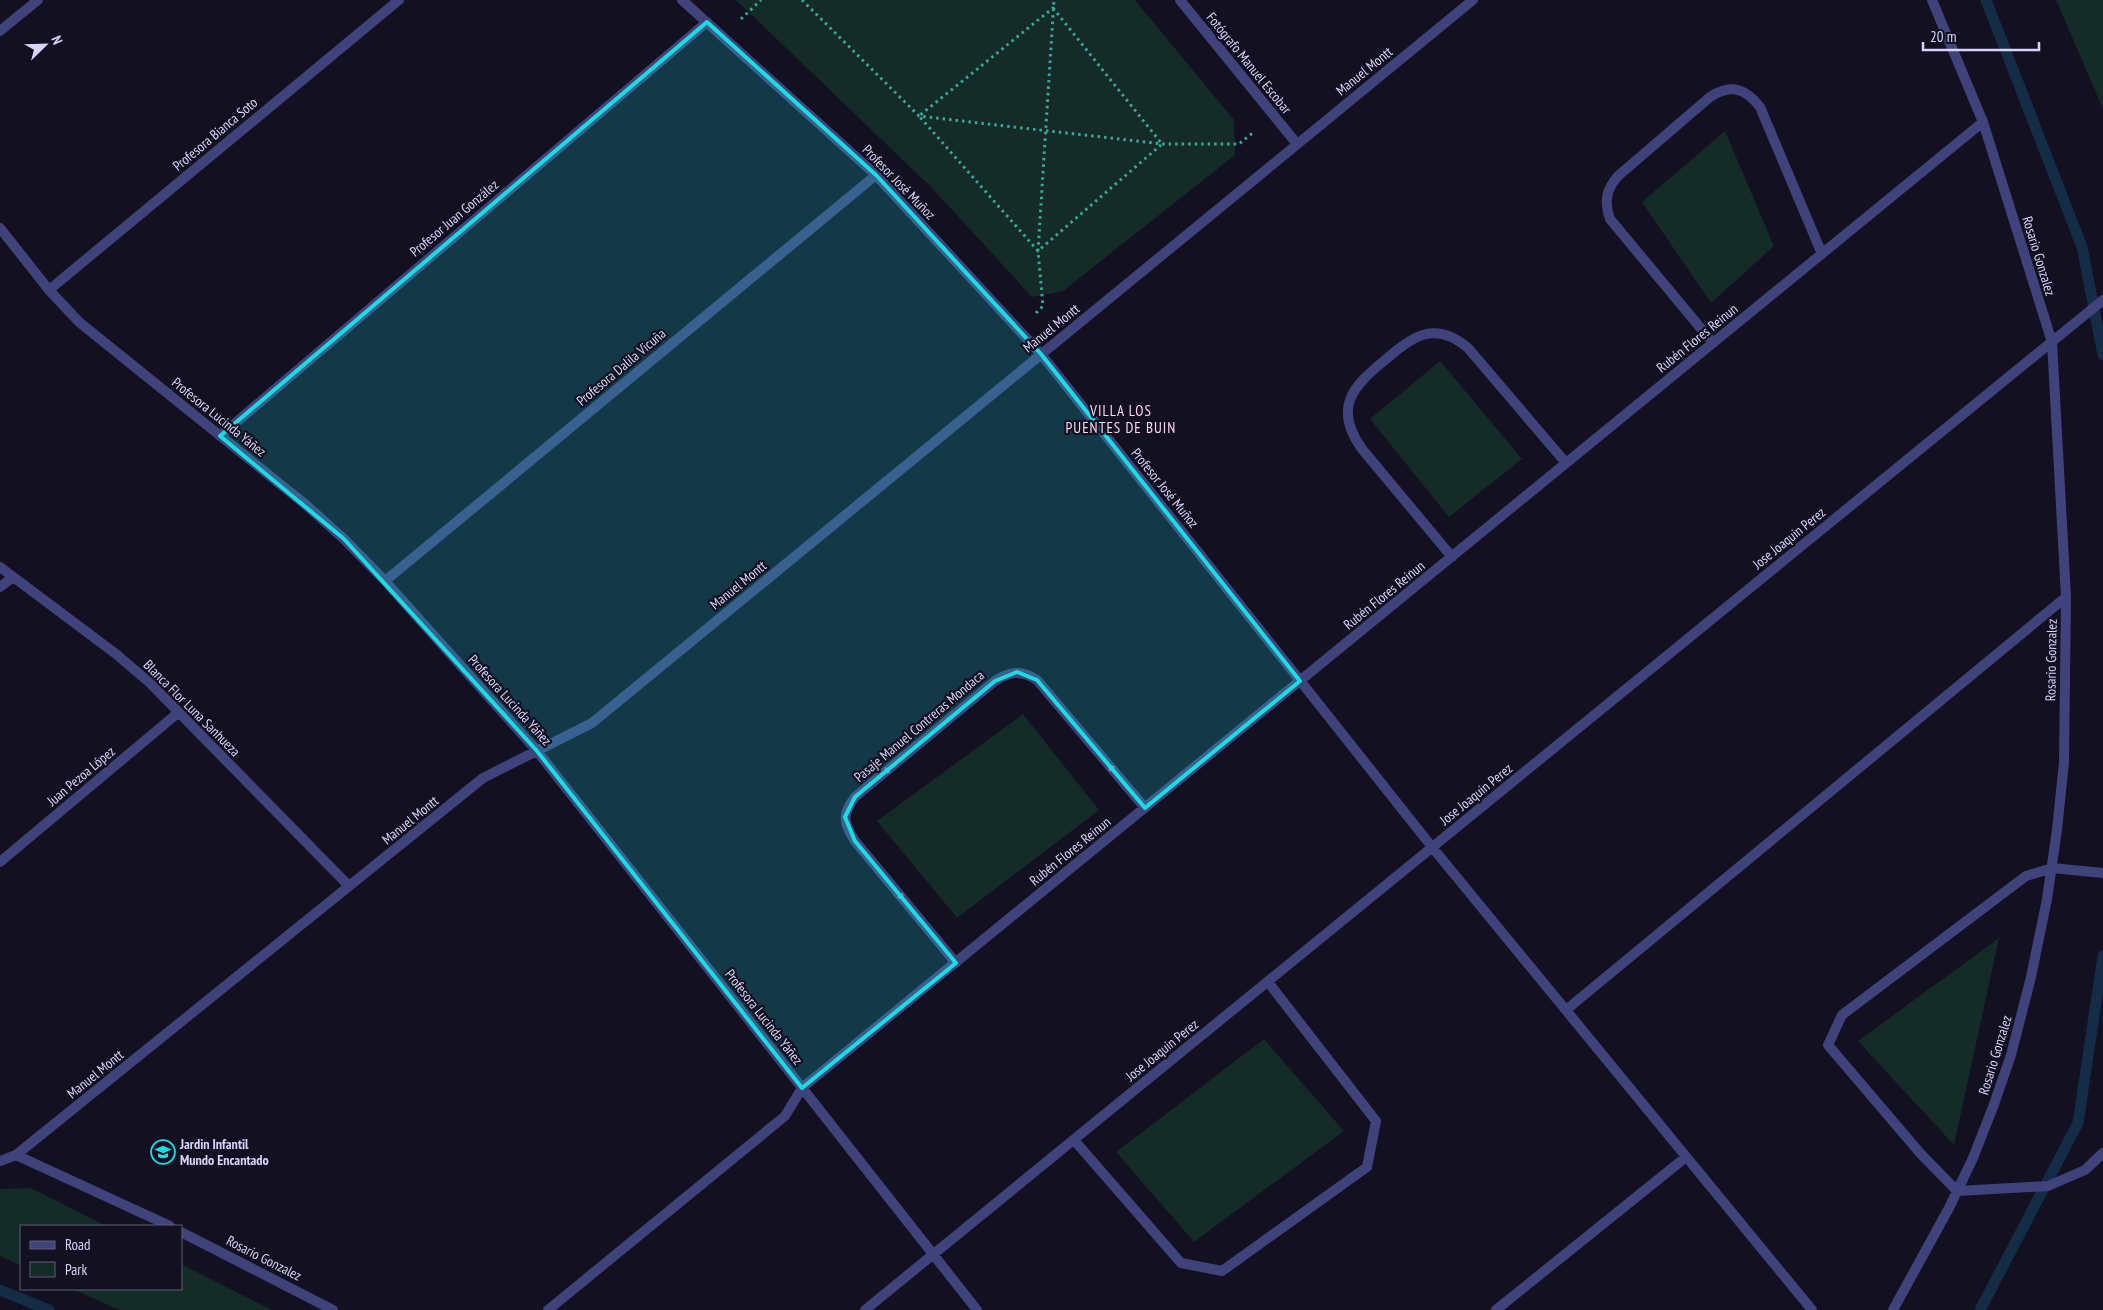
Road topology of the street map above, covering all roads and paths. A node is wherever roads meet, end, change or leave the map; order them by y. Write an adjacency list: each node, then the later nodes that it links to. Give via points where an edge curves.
1 (38, 0): 11 (street)
2 (399, 0): 22 (street, Profesora Bianca Soto)
3 (682, 0): 10 (street, Profesor José Muñoz)
4 (802, 0): 13 (path)
5 (1054, 0): 9 (path)
6 (1180, 0): 12 (street, Fotógrafo Manuel Escobar)
7 (1473, 0): 17 (street, Manuel Montt)
8 (1932, 0): 14 (street, Rosario Gonzalez)
9 (1054, 8): 13 (path); 15 (path); 16 (path)
10 (707, 22): 18 (street, Profesor José Muñoz); 28 (street, Profesor Juan González)
11 (0, 31)
12 (1273, 115): 16 (path, via 1239,144); 17 (street, Fotógrafo Manuel Escobar)
13 (919, 116): 15 (path); 20 (path)
14 (1983, 122): 21 (street, Rubén Flores Reinun); 25 (street, Rosario Gonzalez)
15 (1047, 129): 16 (path); 20 (path)
16 (1162, 144): 20 (path)
17 (1297, 144): 27 (street, Manuel Montt)
18 (876, 175): 24 (street, Profesor José Muñoz); 33 (street, Profesora Dalila Vicuña)
19 (0, 228): 22 (street, Profesora Lucinda Yáñez)
20 (1038, 251): 24 (path, via 1043,306)
21 (1822, 254): 26 (street, Rubén Flores Reinun); 26 (street, via 1760,107 1746,93 1736,90 1727,89 1710,97 1618,176 1606,200 1610,219)
22 (48, 290): 28 (street, Profesora Lucinda Yáñez, via 79,322)
23 (2103, 300): 25 (street, Jose Joaquin Perez)
24 (1018, 329): 27 (street, Profesor José Muñoz)
25 (2052, 342): 35 (street, Rosario Gonzalez); 40 (street, Jose Joaquin Perez)
26 (1713, 343): 29 (street, Rubén Flores Reinun)
27 (1040, 354): 36 (street, Profesor José Muñoz); 38 (street, Manuel Montt, via 592,723)
28 (220, 436): 33 (street, Profesora Lucinda Yáñez, via 306,505)
29 (1566, 463): 30 (street, Rubén Flores Reinun); 30 (street, via 1459,341 1449,336 1425,333 1403,344 1362,378 1355,388 1348,411 1349,425 1362,449)
30 (1452, 557): 36 (street, Rubén Flores Reinun)
31 (0, 567): 32 (street, Blanca Flor Luna Sanhueza)
32 (13, 576): 34 (street); 37 (street, Blanca Flor Luna Sanhueza, via 116,654)
33 (384, 581): 38 (street, Profesora Lucinda Yáñez)
34 (0, 588)
35 (2066, 597): 42 (street, Rosario Gonzalez, via 2064,762); 47 (street)
36 (1300, 681): 39 (street, Rubén Flores Reinun); 40 (street, Profesor José Muñoz)
37 (179, 712): 41 (street, Juan Pezoa López); 44 (street, Blanca Flor Luna Sanhueza)
38 (537, 751): 44 (street, Manuel Montt, via 483,778); 48 (street, Profesora Lucinda Yáñez)
39 (1145, 808): 45 (street, Rubén Flores Reinun); 45 (street, Pasaje Manuel Contreras Mondaca, one-way to 45, via 1037,680 1017,672 1005,674 995,681 855,797 845,818 855,841)
40 (1432, 847): 46 (street, Jose Joaquin Perez); 47 (street, Profesor José Muñoz)
41 (0, 862)
42 (2052, 868): 43 (street); 54 (street, Rosario Gonzalez, via 2031,978 2011,1055 1990,1116); 54 (street, via 2026,876 1842,1015 1828,1045 1920,1154)
43 (2101, 873)
44 (349, 886): 51 (street, Manuel Montt)
45 (956, 963): 48 (street, Rubén Flores Reinun)
46 (1268, 982): 49 (street, Jose Joaquin Perez); 49 (street, via 1376,1121 1367,1167 1222,1271 1181,1263)
47 (1566, 1010): 52 (street, Profesor José Muñoz)
48 (802, 1088): 57 (street, Profesora Lucinda Yáñez); 59 (street, Rubén Flores Reinun, via 785,1116)
49 (1074, 1140): 57 (street, Jose Joaquin Perez)
50 (2103, 1153): 54 (street, via 2085,1170 2048,1186)
51 (16, 1155): 53 (street, Manuel Montt); 55 (street)
52 (1686, 1157): 62 (street); 63 (street, Profesor José Muñoz)
53 (0, 1161)
54 (1957, 1191): 64 (street, Rosario Gonzalez)
55 (168, 1225)
56 (182, 1233): 58 (street, Rosario Gonzalez)
57 (933, 1255): 60 (street, Jose Joaquin Perez); 61 (street, Profesora Lucinda Yáñez)
58 (333, 1310)
59 (548, 1310)
60 (866, 1310)
61 (977, 1310)
62 (1496, 1310)
63 (1812, 1310)
64 (1893, 1310)

